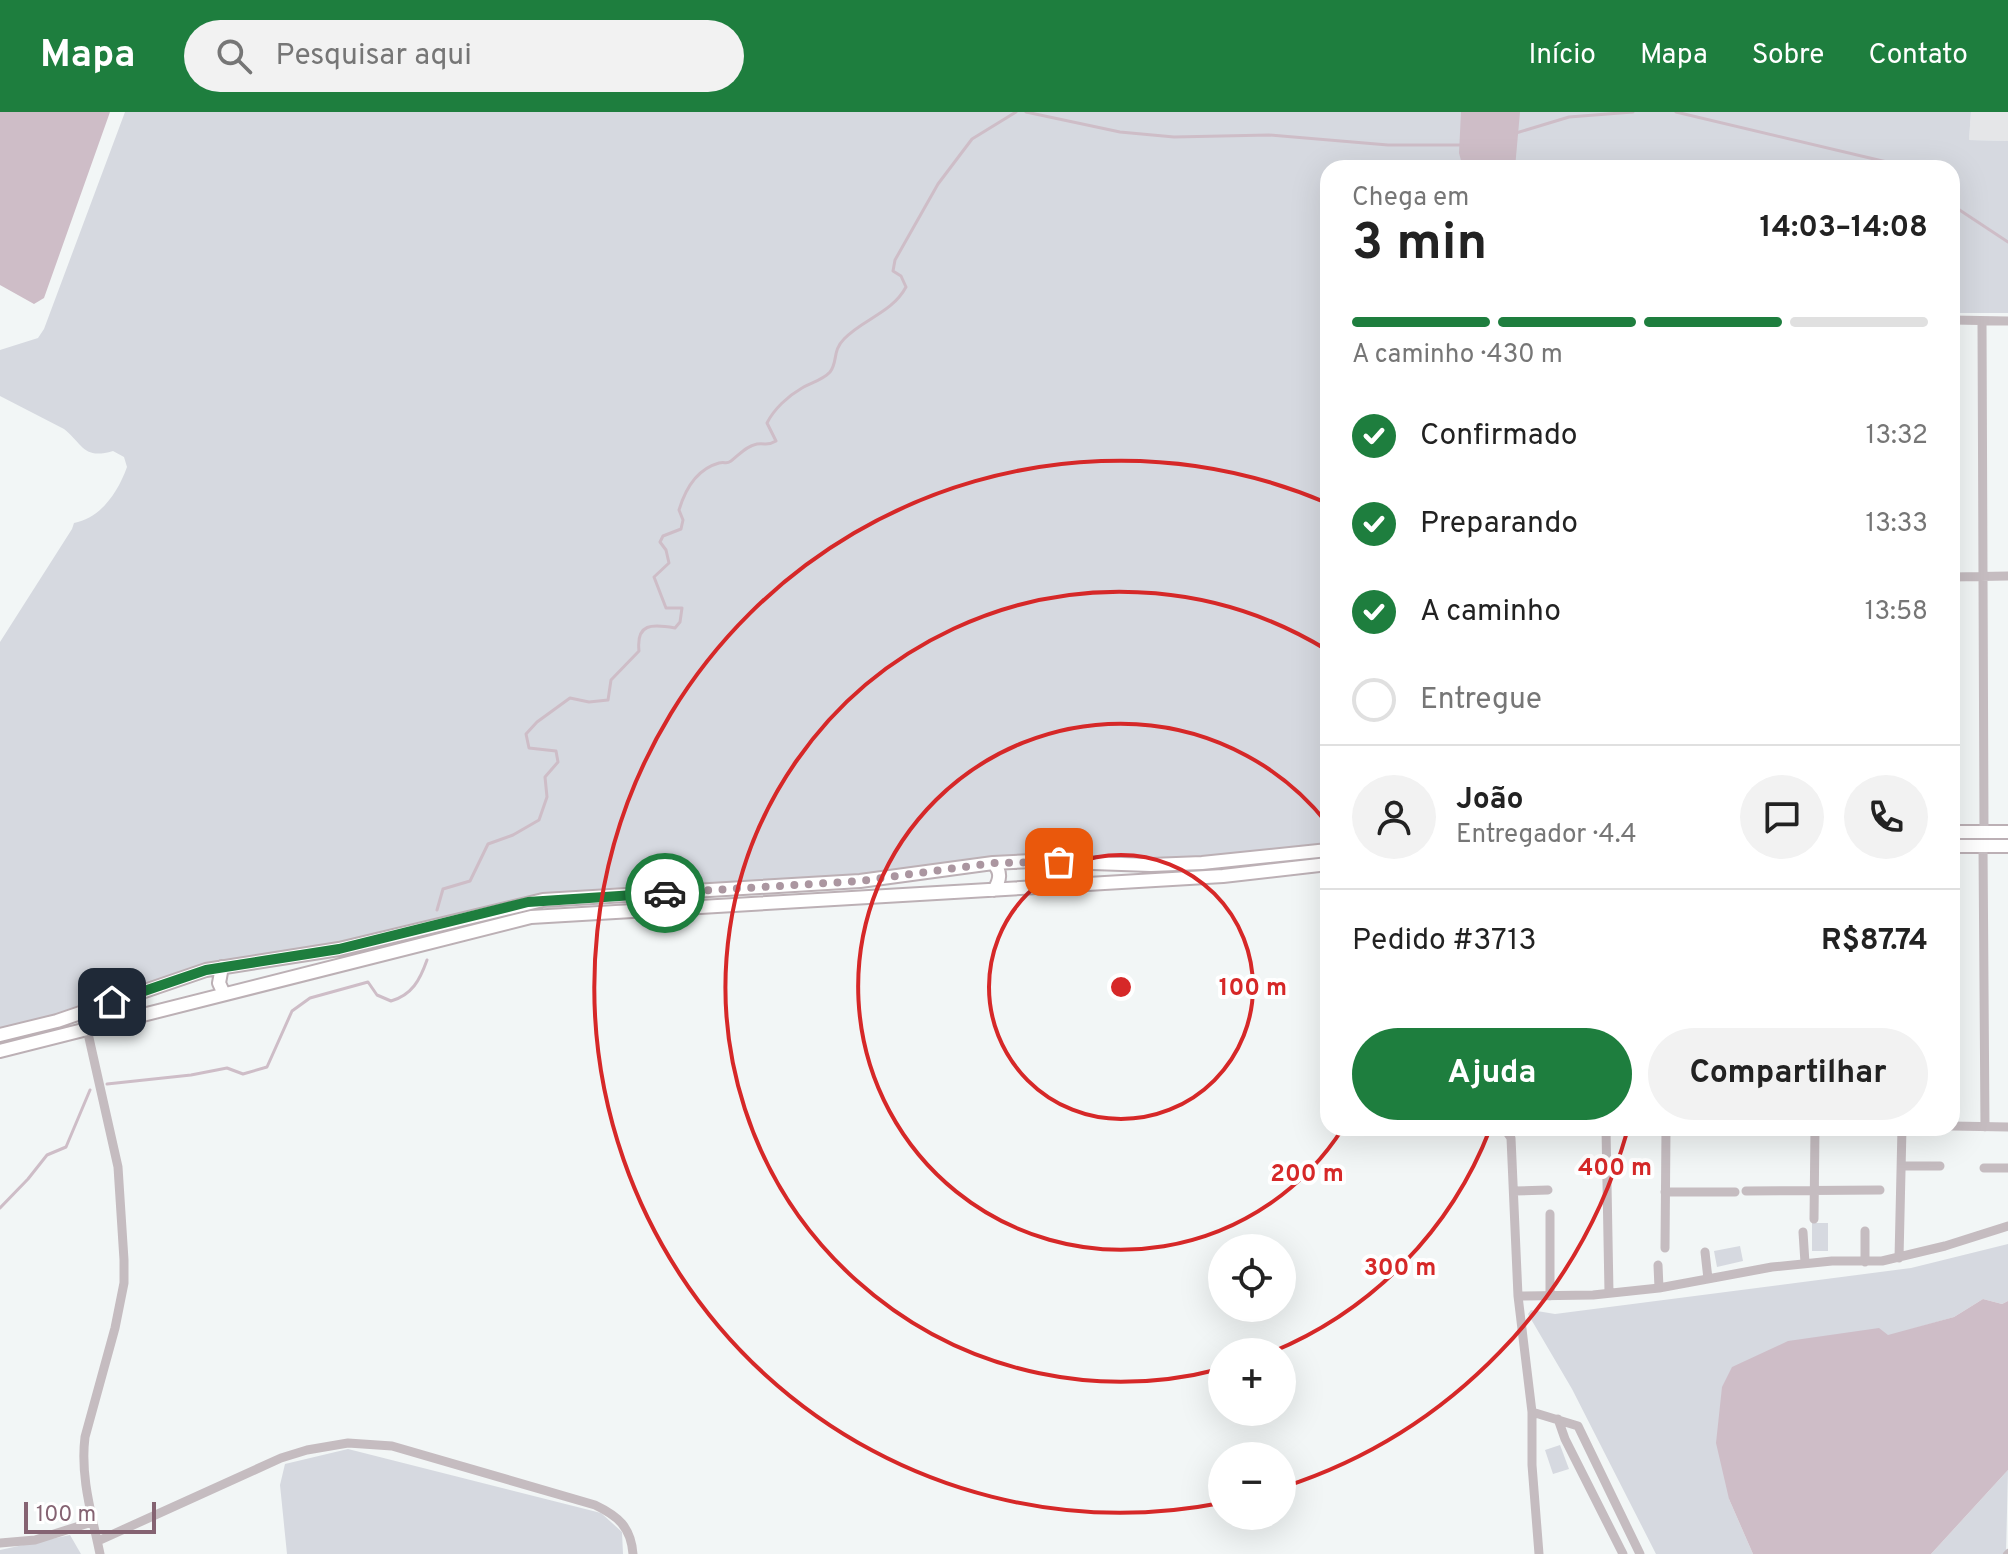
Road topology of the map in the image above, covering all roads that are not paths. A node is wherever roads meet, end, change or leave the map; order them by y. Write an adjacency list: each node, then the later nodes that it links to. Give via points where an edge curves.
1 (1960, 320): 2 (street)
2 (1982, 321): 3 (street); 4 (street)
3 (2008, 321)
4 (1981, 576): 5 (street); 6 (street); 8 (street)
5 (2008, 576)
6 (1960, 577)
7 (1960, 832): 8 (main road)
8 (1984, 832): 9 (main road)
9 (2008, 832)
10 (1960, 846): 11 (main road)
11 (1983, 846): 12 (main road); 27 (street)
12 (2008, 846)
13 (1320, 851): 14 (main road, via 1151,865)
14 (1033, 861): 15 (main road); 17 (main road, via 1023,876)
15 (993, 863): 18 (main road, via 1000,876); 19 (main road, via 860,881 543,900 339,949)
16 (1320, 865): 17 (main road)
17 (1034, 888): 18 (main road)
18 (994, 890): 21 (main road, via 547,914)
19 (222, 967): 20 (main road); 21 (main road, via 219,983)
20 (189, 975): 22 (main road); 24 (main road)
21 (224, 994): 22 (main road)
22 (198, 1001): 23 (main road)
23 (87, 1029): 25 (main road); 63 (street, via 118,1167 124,1260 118,1317 85,1437)
24 (0, 1035)
25 (0, 1051)
26 (1960, 1126): 27 (street)
27 (1985, 1127): 28 (street)
28 (2008, 1127)
29 (1510, 1136): 40 (street)
30 (1606, 1136): 58 (street)
31 (1666, 1136): 43 (street)
32 (1815, 1136): 42 (street)
33 (1902, 1136): 34 (street)
34 (1902, 1166): 35 (street); 52 (street)
35 (1940, 1166)
36 (1984, 1168): 37 (street)
37 (2008, 1168)
38 (1548, 1190): 40 (street)
39 (1880, 1190): 42 (street)
40 (1514, 1191): 59 (street)
41 (1746, 1191): 42 (street)
42 (1814, 1191): 46 (street)
43 (1665, 1192): 44 (street); 50 (street)
44 (1735, 1192)
45 (1550, 1214): 60 (street)
46 (1814, 1219)
47 (2008, 1226): 52 (street)
48 (1865, 1231): 53 (street)
49 (1803, 1232): 54 (street)
50 (1665, 1248)
51 (1705, 1252): 56 (street)
52 (1899, 1258): 53 (street)
53 (1865, 1262): 54 (street)
54 (1805, 1263): 56 (street)
55 (1658, 1265): 57 (street)
56 (1708, 1279): 57 (street)
57 (1659, 1288): 58 (street)
58 (1609, 1293): 60 (street)
59 (1518, 1296): 60 (street); 61 (street)
60 (1550, 1296)
61 (1532, 1412): 62 (street); 68 (street)
62 (1558, 1419): 69 (street); 70 (street, via 1578,1426)
63 (92, 1522): 64 (street); 65 (street, via 35,1540)
64 (98, 1541): 66 (street); 67 (street, via 281,1458 356,1443 392,1446 595,1505 624,1523)
65 (0, 1543)
66 (100, 1554)
67 (633, 1554)
68 (1539, 1554)
69 (1623, 1554)
70 (1640, 1554)

